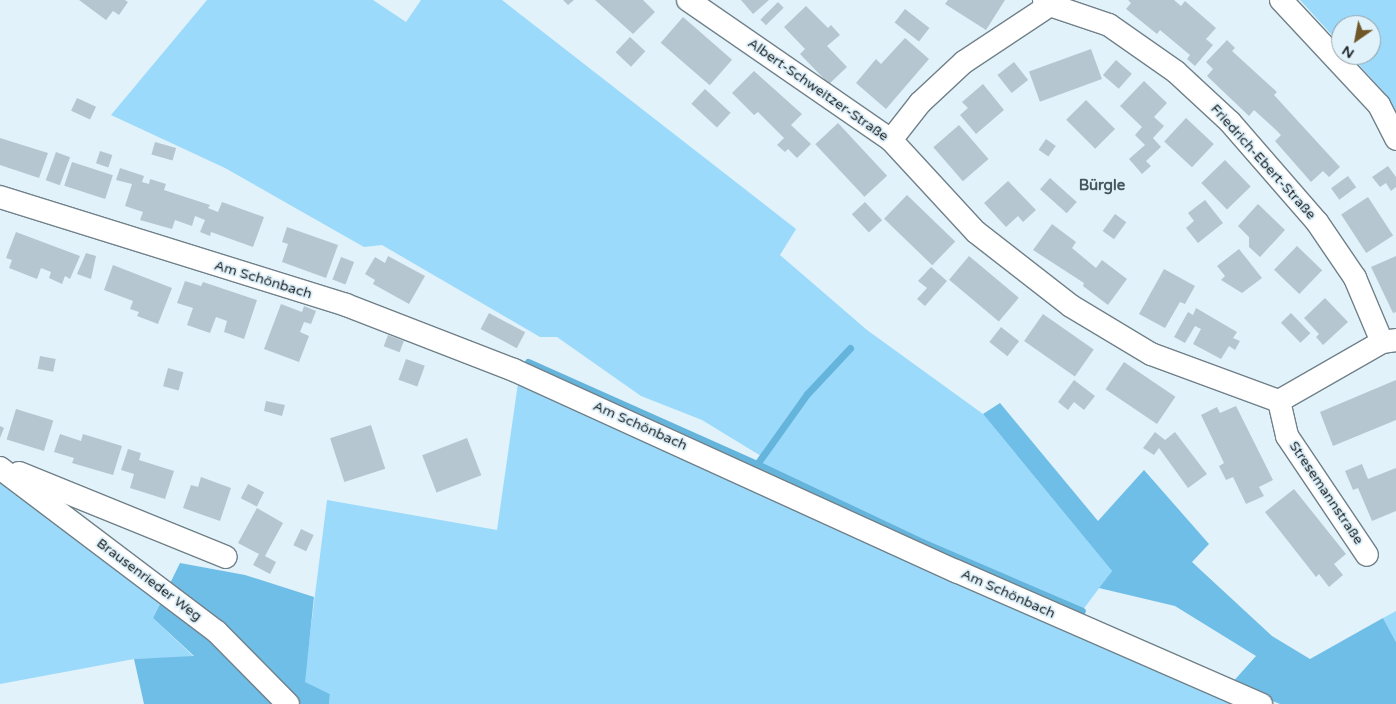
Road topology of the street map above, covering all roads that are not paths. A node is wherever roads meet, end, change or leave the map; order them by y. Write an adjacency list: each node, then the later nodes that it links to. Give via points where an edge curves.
1 (688, 0): 5 (street, Albert-Schweitzer-Straße)
2 (1281, 0): 4 (street, via 1379,105)
3 (1047, 3): 5 (street, via 964,62 920,103); 7 (street, Friedrich-Ebert-Straße, via 1109,25 1176,72 1230,122 1317,222 1355,278)
4 (1396, 139)
5 (891, 140): 8 (street, Albert-Schweitzer-Straße, via 976,232 1070,306 1151,354)
6 (0, 197): 13 (street, Am Schönbach, via 346,305 514,370 956,571)
7 (1389, 341): 8 (street)
8 (1279, 401): 10 (street, Stresemannstraße, via 1287,436)
9 (0, 467): 11 (street, Brausenrieder Weg); 12 (street, Brausenrieder Weg, via 217,632)
10 (1367, 555)
11 (226, 557)
12 (288, 704)
13 (1261, 704)

